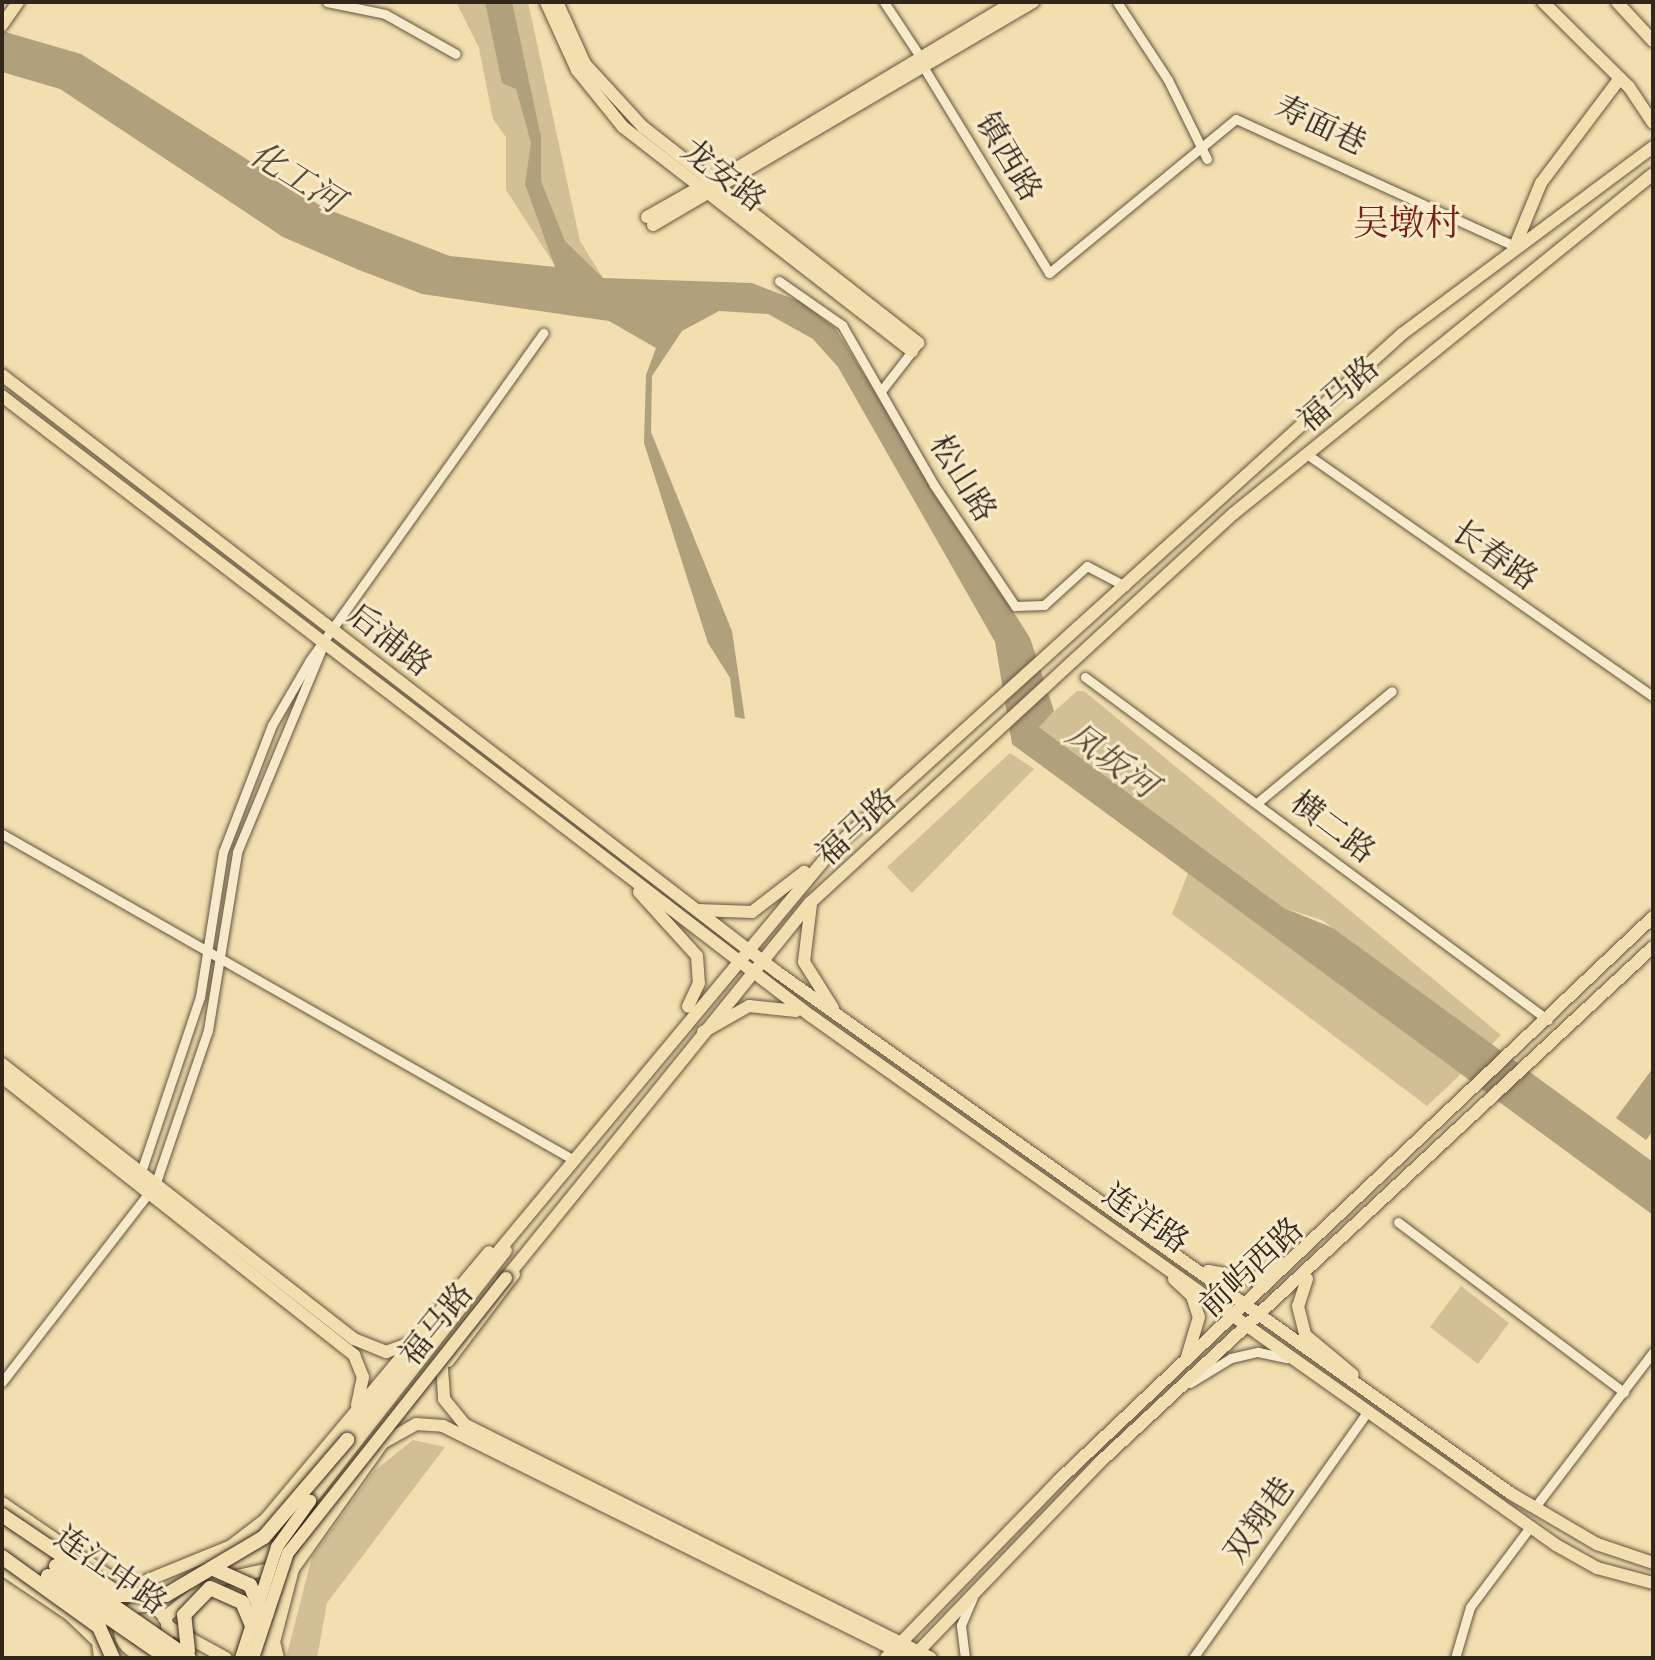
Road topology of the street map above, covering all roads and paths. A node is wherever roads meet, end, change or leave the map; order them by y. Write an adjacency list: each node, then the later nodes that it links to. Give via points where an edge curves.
1 (18, 2): 11 (main road)
2 (327, 2): 13 (street, via 385,14)
3 (546, 2): 21 (main road, 龙安路, via 597,101)
4 (557, 2): 21 (main road, 龙安路, via 575,48 603,86)
5 (884, 2): 14 (street, 镇西路)
6 (1014, 2): 14 (main road)
7 (1033, 2): 14 (main road)
8 (1117, 2): 17 (street, via 1158,62)
9 (1543, 2): 15 (main road)
10 (1617, 2): 12 (main road)
11 (2, 25)
12 (1653, 41)
13 (456, 54)
14 (923, 63): 21 (main road); 24 (street, 镇西路)
15 (1620, 78): 16 (main road); 23 (main road, via 1541,183)
16 (1653, 123)
17 (1200, 145): 19 (street); 23 (street, 寿面巷, via 1242,119); 24 (street, 寿面巷)
18 (1653, 147): 23 (main road, 福马路)
19 (1207, 159)
20 (1653, 174): 31 (main road, 福马路, via 1485,303)
21 (708, 188): 22 (main road); 27 (main road, 龙安路)
22 (650, 221)
23 (1515, 246): 32 (main road, 福马路, via 1384,350)
24 (1049, 273)
25 (779, 281): 29 (street, 松山路, via 837,320)
26 (543, 333): 33 (street)
27 (915, 347): 29 (street)
28 (2, 375): 33 (main road, 后浦路)
29 (881, 391): 32 (street, 松山路, via 1015,606 1044,605 1087,566)
30 (2, 396): 34 (main road, 后浦路)
31 (1308, 455): 37 (street, 长春路); 42 (main road, 福马路, via 1049,681)
32 (1125, 586): 40 (main road, 福马路)
33 (334, 630): 34 (street); 43 (main road, 后浦路)
34 (323, 645): 41 (main road, 后浦路); 47 (street, via 272,725 232,823); 50 (street, via 237,852)
35 (1085, 677): 38 (street, 横二路)
36 (1392, 691): 38 (street)
37 (1653, 697)
38 (1257, 803): 54 (street, 横二路)
39 (2, 834): 47 (street)
40 (834, 848): 43 (main road, via 752,912); 45 (main road, 福马路)
41 (627, 877): 48 (main road, 后浦路); 56 (main road, via 688,939 699,964 697,989)
42 (811, 902): 49 (main road, 福马路); 52 (main road, via 804,962)
43 (696, 910): 45 (main road, 后浦路)
44 (1653, 917): 54 (main road, 前屿西路)
45 (745, 947): 48 (main road, 福马路); 49 (main road, 连洋路)
46 (1653, 947): 67 (main road, 前屿西路)
47 (208, 952): 50 (street); 60 (street, via 200,997)
48 (735, 959): 51 (main road, 连洋路); 56 (main road, 福马路)
49 (759, 959): 51 (main road, 福马路); 52 (main road, 连洋路)
50 (222, 960): 59 (street); 62 (street, via 202,1050)
51 (749, 971): 53 (main road, 连洋路); 55 (main road, 福马路)
52 (837, 1014): 69 (main road, 连洋路)
53 (811, 1016): 55 (main road, via 776,1004 749,1006); 63 (main road, 连洋路)
54 (1548, 1020): 61 (main road, 前屿西路)
55 (697, 1035): 66 (main road, 福马路)
56 (669, 1040): 59 (main road, 福马路)
57 (2, 1064): 60 (main road)
58 (2, 1077): 62 (main road)
59 (572, 1159): 64 (main road, 福马路)
60 (139, 1172): 62 (main road)
61 (1374, 1186): 69 (main road, via 1266,1275 1237,1280); 70 (main road, 前屿西路)
62 (149, 1187): 72 (main road, via 364,1346 396,1350); 77 (street); 81 (main road, via 354,1355 363,1377)
63 (1102, 1218): 70 (main road, 连洋路); 75 (main road, via 1192,1296 1199,1326)
64 (520, 1222): 68 (main road, 福马路); 72 (main road); 102 (main road, 福马路, bridge, via 495,1271 277,1547)
65 (1398, 1222): 79 (street)
66 (537, 1234): 76 (main road, via 505,1289); 98 (main road, 福马路, bridge, via 311,1522)
67 (1319, 1262): 71 (main road, 前屿西路); 80 (main road, via 1299,1299 1305,1335)
68 (487, 1265): 95 (highway, bridge, via 282,1519)
69 (1194, 1266): 70 (main road, 连洋路)
70 (1244, 1311): 71 (main road, 连洋路); 75 (main road, 前屿西路)
71 (1257, 1321): 74 (main road, 连洋路); 78 (main road, 前屿西路); 80 (main road, 连洋路)
72 (419, 1333): 81 (main road)
73 (1653, 1352): 79 (street)
74 (1301, 1362): 78 (street, via 1258,1352 1231,1358); 82 (main road, 连洋路)
75 (1184, 1363): 105 (main road, 前屿西路)
76 (442, 1368): 83 (main road); 105 (main road, via 444,1399 464,1424)
77 (2, 1382)
78 (1177, 1391): 99 (main road, 前屿西路)
79 (1624, 1392): 85 (street)
80 (1390, 1410): 85 (main road, 连洋路)
81 (355, 1411): 92 (main road, via 254,1531)
82 (1367, 1412): 87 (main road, 连洋路); 119 (street, 双翔巷)
83 (384, 1442): 93 (main road); 105 (main road, via 416,1424 443,1426)
84 (2, 1503): 96 (main road)
85 (1535, 1507): 91 (main road, 连洋路, via 1597,1544)
86 (2, 1515): 95 (highway, bridge, via 120,1595 166,1595)
87 (1530, 1527): 97 (main road, 连洋路, via 1597,1568); 120 (street, via 1470,1607)
88 (2, 1529): 111 (highway, 连江中路, bridge)
89 (2, 1544): 110 (highway, 连江中路, bridge)
90 (2, 1557): 109 (highway, bridge, via 99,1627)
91 (1653, 1563)
92 (188, 1564): 96 (main road, via 138,1584); 100 (main road)
93 (297, 1564): 101 (main road, via 209,1582); 116 (main road, via 274,1642)
94 (2, 1569): 103 (main road)
95 (216, 1570): 102 (highway, bridge, via 250,1585)
96 (107, 1575): 100 (main road)
97 (1653, 1583)
98 (275, 1584): 102 (main road, 福马路, bridge); 115 (highway, bridge)
99 (977, 1588): 107 (main road, 前屿西路); 118 (street, via 961,1625)
100 (146, 1607): 101 (main road); 104 (main road, via 127,1614)
101 (166, 1622): 106 (main road, via 163,1645); 112 (main road)
102 (258, 1622): 111 (highway, bridge, via 231,1592 200,1593 182,1630); 113 (main road, 福马路, bridge); 114 (main road, 福马路, bridge)
103 (80, 1625): 104 (main road); 108 (main road, via 98,1642)
104 (124, 1640): 106 (main road); 109 (main road)
105 (894, 1650): 107 (main road)
106 (148, 1656)
107 (914, 1656): 117 (main road)
108 (100, 1658)
109 (115, 1658)
110 (167, 1658)
111 (192, 1658)
112 (226, 1658)
113 (241, 1658)
114 (253, 1658)
115 (265, 1658)
116 (278, 1658)
117 (931, 1658)
118 (965, 1658)
119 (1193, 1658)
120 (1455, 1658)

